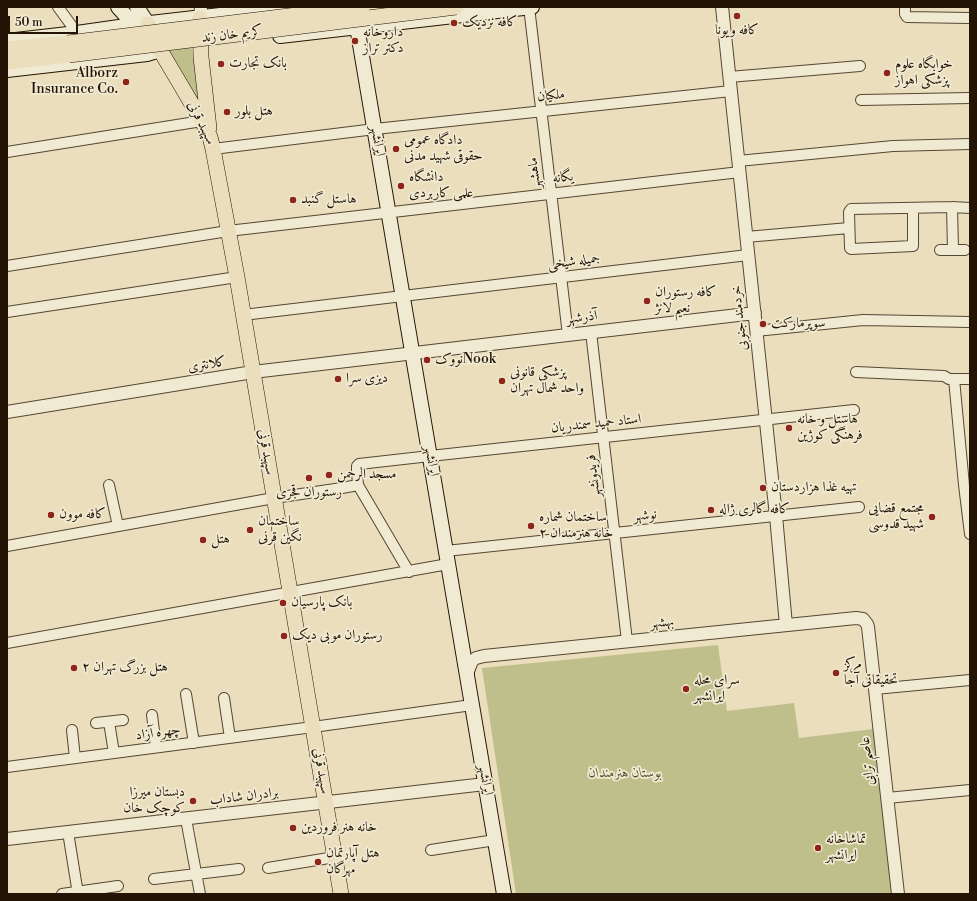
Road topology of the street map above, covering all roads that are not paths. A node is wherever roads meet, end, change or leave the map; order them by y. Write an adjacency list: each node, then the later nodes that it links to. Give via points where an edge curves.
1 (58, 7): 19 (street)
2 (118, 7): 15 (main road)
3 (137, 7): 14 (main road)
4 (290, 7): 12 (main road, کریم خان زند)
5 (354, 7): 16 (main road, ایرانشهر)
6 (362, 7): 19 (main road, کریم خان زند, bridge)
7 (456, 7): 19 (main road, کریم خان زند, bridge)
8 (529, 7): 9 (main road, کریم خان زند); 16 (main road, کریم خان زند); 31 (street, ماهشهر)
9 (532, 7)
10 (722, 7): 27 (street, خردمند جنوبی)
11 (905, 7): 13 (street, via 907,17)
12 (201, 12): 14 (main road, کریم خان زند); 20 (main road)
13 (970, 18)
14 (148, 24): 15 (main road, کریم خان زند); 22 (main road, سپهبد قرنی)
15 (132, 26): 17 (main road, کریم خان زند); 22 (main road)
16 (358, 28): 20 (main road, کریم خان زند); 33 (main road, ایرانشهر)
17 (107, 29): 19 (main road, کریم خان زند); 23 (main road, via 120,33 124,43 122,53)
18 (7, 41): 19 (main road, کریم خان زند)
19 (72, 44): 21 (main road, کریم خان زند); 24 (main road, کریم خان زند)
20 (201, 45): 34 (main road)
21 (7, 50)
22 (154, 52): 23 (main road); 32 (main road, سپهبد قرنی)
23 (111, 58): 26 (main road)
24 (7, 62)
25 (860, 66): 27 (street)
26 (7, 70)
27 (730, 77): 28 (street, خردمند جنوبی)
28 (731, 91): 31 (street, ملکیان); 37 (street, خردمند جنوبی)
29 (970, 98): 30 (street)
30 (861, 100)
31 (542, 111): 33 (street, ملکیان); 38 (street, ماهشهر)
32 (202, 121): 34 (main road, سپهبد قرنی); 36 (street)
33 (374, 129): 34 (street, ملکیان); 42 (main road, ایرانشهر)
34 (212, 143): 44 (main road, سپهبد قرنی)
35 (970, 144): 37 (street, یگانه, via 893,146)
36 (7, 152)
37 (739, 166): 38 (street, یگانه); 45 (street, خردمند جنوبی)
38 (551, 194): 42 (street, یگانه); 52 (street, ماهشهر)
39 (952, 207): 40 (street); 41 (street); 47 (street)
40 (913, 208): 43 (street, via 851,209); 43 (street, via 913,246 851,249)
41 (970, 208)
42 (389, 212): 44 (street, یگانه); 53 (main road, ایرانشهر)
43 (849, 228): 45 (street)
44 (228, 230): 50 (street, یگانه); 51 (main road, سپهبد قرنی)
45 (746, 237): 49 (street, خردمند جنوبی)
46 (940, 250): 47 (street)
47 (953, 250): 48 (street)
48 (965, 250)
49 (748, 255): 52 (street, جمیله شیخی); 55 (street, خردمند جنوبی)
50 (7, 266)
51 (237, 277): 54 (street); 56 (main road, سپهبد قرنی)
52 (561, 278): 53 (street, جمیله شیخی); 60 (street, ماهشهر)
53 (403, 296): 56 (street, جمیله شیخی); 61 (main road, ایرانشهر)
54 (7, 312)
55 (755, 313): 58 (street, خردمند جنوبی); 59 (street, آذرشهر)
56 (243, 315): 62 (main road, سپهبد قرنی)
57 (970, 322): 58 (street, via 864,320)
58 (756, 331): 70 (street, خردمند جنوبی)
59 (591, 332): 60 (street, آذرشهر); 71 (street, فریدونشهر)
60 (568, 335): 61 (street, آذرشهر)
61 (412, 353): 62 (street, کلانتری); 72 (main road, ایرانشهر)
62 (253, 372): 69 (street, کلانتری); 75 (main road, سپهبد قرنی)
63 (856, 372): 65 (street)
64 (970, 373): 65 (street, via 949,373)
65 (944, 376): 66 (street)
66 (954, 378): 67 (street); 80 (street)
67 (970, 379)
68 (854, 410): 70 (street, استاد حمید سمندریان)
69 (7, 412)
70 (766, 420): 71 (street, استاد حمید سمندریان); 77 (street, خردمند جنوبی)
71 (603, 437): 72 (street, استاد حمید سمندریان); 79 (street, فریدونشهر)
72 (430, 456): 74 (street, استاد حمید سمندریان, via 359,464); 82 (main road, ایرانشهر)
73 (109, 485): 78 (street)
74 (358, 485): 75 (street); 84 (street)
75 (274, 498): 78 (street); 85 (main road, سپهبد قرنی)
76 (859, 507): 77 (street, نوشهر)
77 (776, 516): 79 (street, نوشهر); 87 (street, خردمند جنوبی)
78 (118, 526): 81 (street)
79 (614, 533): 82 (street, نوشهر); 88 (street, فریدونشهر)
80 (970, 534)
81 (7, 546)
82 (446, 551): 83 (main road, ایرانشهر)
83 (448, 564): 84 (street); 90 (main road, ایرانشهر)
84 (409, 572): 85 (street)
85 (290, 593): 89 (street); 100 (main road, سپهبد قرنی)
86 (867, 624): 87 (street, بهشهر, via 864,620 856,618); 92 (street, عاصم ترابی)
87 (786, 625): 88 (street, بهشهر)
88 (627, 642): 90 (street, بهشهر, via 481,656 472,661)
89 (7, 643)
90 (467, 674): 95 (main road, ایرانشهر)
91 (970, 680): 92 (street)
92 (875, 689): 110 (street, عاصم ترابی)
93 (186, 694): 103 (street)
94 (224, 698): 102 (street)
95 (472, 704): 100 (street, چهره آزاد); 108 (main road, ایرانشهر)
96 (152, 715): 104 (street)
97 (123, 720): 98 (street)
98 (110, 722): 99 (street); 105 (street)
99 (96, 723)
100 (313, 727): 102 (street, چهره آزاد); 111 (main road, سپهبد قرنی)
101 (72, 730): 106 (street)
102 (230, 738): 103 (street, چهره آزاد)
103 (194, 742): 104 (street, چهره آزاد)
104 (156, 747): 105 (street, چهره آزاد)
105 (114, 753): 106 (street, چهره آزاد)
106 (75, 758): 107 (street, چهره آزاد)
107 (7, 767)
108 (485, 784): 111 (street, برادران شاداب); 115 (main road, ایرانشهر)
109 (970, 790): 110 (street)
110 (887, 798): 128 (street, عاصم ترابی)
111 (326, 802): 112 (street, برادران شاداب); 117 (main road, سپهبد قرنی)
112 (186, 818): 113 (street, برادران شاداب); 120 (street)
113 (68, 832): 114 (street, برادران شاداب); 123 (street)
114 (7, 839)
115 (495, 840): 116 (street); 127 (main road, ایرانشهر)
116 (430, 850)
117 (335, 858): 118 (street); 126 (main road, سپهبد قرنی)
118 (268, 868)
119 (240, 869): 120 (street)
120 (196, 874): 121 (street); 125 (street)
121 (154, 879)
122 (118, 886): 123 (street)
123 (78, 893): 124 (street)
124 (62, 894)
125 (200, 894)
126 (341, 894)
127 (504, 894)
128 (898, 894)

